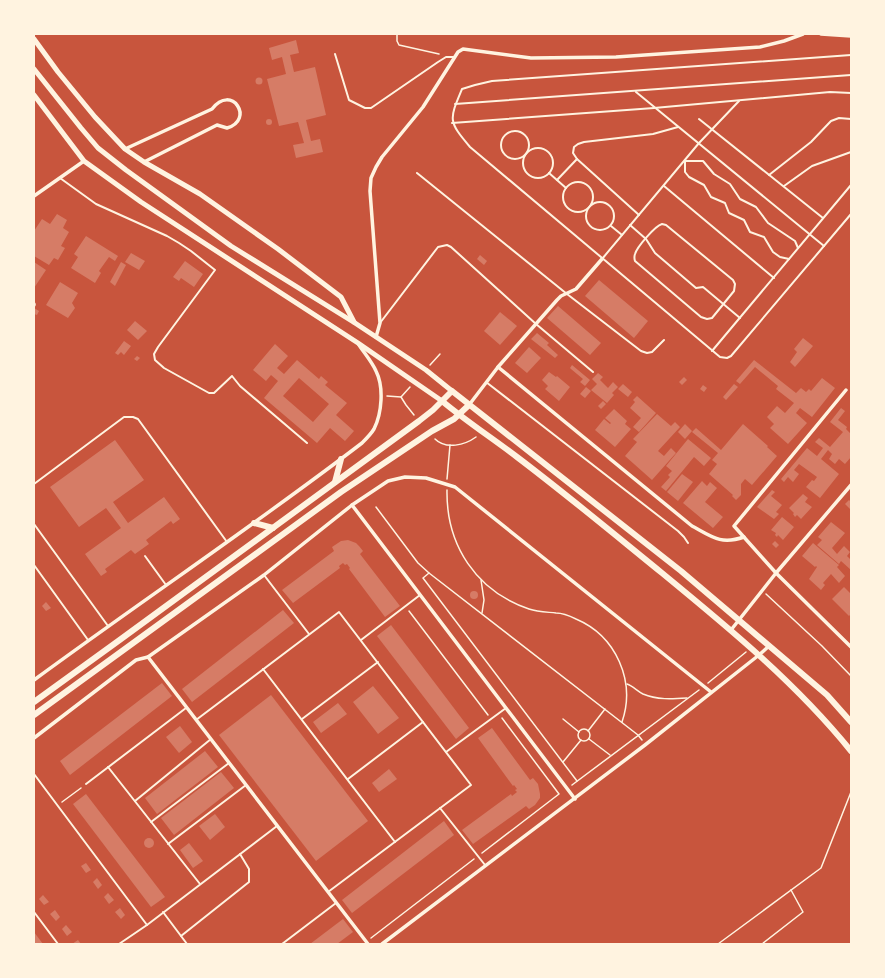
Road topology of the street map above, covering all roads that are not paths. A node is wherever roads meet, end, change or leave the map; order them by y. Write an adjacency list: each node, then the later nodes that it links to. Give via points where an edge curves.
1 (803, 34): 7 (street, via 760,47 616,57 531,58 463,49)
2 (821, 34): 3 (street)
3 (851, 36)
4 (34, 39): 22 (main road, via 95,117)
5 (335, 54): 7 (lane, via 349,100 365,108 371,108 446,57)
6 (851, 55): 14 (lane, via 475,84 462,89)
7 (454, 57): 57 (street, via 423,108 382,157 371,178)
8 (34, 70): 56 (main road, via 98,148 231,246)
9 (851, 75): 10 (lane)
10 (636, 92): 14 (lane); 15 (lane)
11 (851, 93): 13 (lane, via 830,92)
12 (34, 95): 27 (main road)
13 (740, 100): 15 (lane); 20 (lane)
14 (455, 104): 18 (lane)
15 (654, 108): 18 (lane); 19 (lane)
16 (699, 119): 20 (lane)
17 (851, 119): 31 (lane, via 839,118 831,121 811,142)
18 (452, 123): 50 (lane, via 470,147)
19 (678, 127): 21 (lane); 25 (lane, via 653,134 578,144 573,150)
20 (712, 129): 21 (lane); 31 (lane)
21 (699, 143): 26 (lane); 45 (lane)
22 (125, 149): 28 (main road); 28 (street, via 212,109 221,101 230,100 238,106 239,119 234,125 227,128 217,125)
23 (851, 152): 36 (lane, via 812,166)
24 (526, 154): 24 (lane, via 518,159 508,158 500,147 502,137 514,130 523,133 529,141); 30 (lane, via 524,169 531,176 540,178); 30 (lane, via 538,148 547,152 553,164)
25 (577, 159): 33 (lane); 41 (lane)
26 (685, 160): 35 (lane); 49 (lane, via 703,162 714,174 730,184 740,199 756,207 768,223 795,241); 51 (lane, via 685,172 688,177 704,185 711,197 725,202 730,212 744,220 750,232 764,237 773,252)
27 (84, 161): 32 (street); 61 (main road, via 141,202)
28 (144, 162): 56 (main road, via 200,194 278,248 341,297)
29 (417, 173): 53 (lane)
30 (549, 173): 33 (lane)
31 (769, 175): 36 (lane)
32 (60, 178): 38 (street); 71 (lane, via 96,204 179,243 215,270 158,347 154,354 155,360 164,368 209,393 214,393 232,376 240,386)
33 (557, 180): 37 (lane)
34 (851, 185): 42 (lane)
35 (664, 186): 41 (lane); 52 (lane)
36 (784, 186): 42 (lane)
37 (566, 188): 39 (lane, via 575,183 588,187 592,197); 39 (lane, via 563,196 568,209 577,212)
38 (34, 196)
39 (589, 206): 44 (lane, via 586,219 591,227 603,230); 44 (lane, via 602,201 610,205 615,213)
40 (851, 214): 48 (lane)
41 (639, 215): 43 (lane)
42 (823, 218): 45 (lane)
43 (630, 225): 46 (lane); 47 (lane)
44 (611, 226): 46 (lane)
45 (810, 234): 48 (lane); 49 (lane)
46 (622, 235): 50 (lane)
47 (646, 239): 54 (lane, via 655,253 696,288 703,287); 54 (lane, via 634,257 638,264 701,317 712,318); 54 (lane, via 657,226 666,225 733,280 735,288)
48 (824, 246): 62 (lane, via 731,356 720,358)
49 (798, 248): 51 (lane)
50 (602, 259): 53 (street, via 576,289); 62 (lane)
51 (789, 259): 52 (lane)
52 (774, 278): 55 (lane)
53 (567, 294): 58 (street, via 561,296); 60 (lane, via 641,351 652,352)
54 (723, 304): 55 (lane)
55 (740, 318): 62 (lane)
56 (354, 323): 59 (main road)
57 (380, 323): 58 (lane, via 438,247 447,245); 59 (street)
58 (536, 324): 63 (street); 64 (lane)
59 (376, 337): 67 (main road, via 426,370)
60 (664, 340)
61 (358, 343): 68 (main road); 72 (street, via 377,372 380,383 380,409 373,430 362,443)
62 (712, 351)
63 (498, 367): 65 (street); 80 (street, via 692,526 717,540 736,540)
64 (593, 372)
65 (486, 382): 69 (street); 82 (lane, via 678,531)
66 (846, 390): 80 (street, via 734,526)
67 (452, 391): 68 (main road); 69 (main road)
68 (442, 401): 70 (main road); 73 (main road, via 419,421)
69 (470, 404): 70 (main road); 89 (main road)
70 (459, 415): 91 (main road, via 517,457); 106 (main road, via 342,492)
71 (307, 443)
72 (341, 459): 73 (main road); 77 (street)
73 (335, 482): 79 (main road)
74 (34, 484): 81 (lane, via 124,417 133,417 138,419)
75 (850, 487): 85 (street)
76 (352, 505): 86 (street); 88 (street); 102 (street, via 388,481 396,479 426,478 455,487)
77 (254, 523): 79 (main road); 81 (street)
78 (34, 524): 90 (lane)
79 (273, 528): 103 (main road)
80 (744, 537): 85 (street)
81 (227, 542): 87 (street)
82 (688, 543)
83 (145, 556): 87 (lane)
84 (34, 565): 93 (lane)
85 (776, 573): 89 (street); 96 (street)
86 (264, 575): 92 (lane); 98 (street)
87 (166, 585): 90 (street)
88 (420, 595): 94 (lane); 105 (street)
89 (739, 620): 91 (street); 95 (main road)
90 (108, 626): 93 (street)
91 (731, 630): 97 (main road)
92 (309, 634): 94 (lane, via 340,612); 100 (lane)
93 (88, 640): 101 (street)
94 (361, 640): 99 (lane)
95 (769, 646): 97 (street); 110 (main road, via 827,696)
96 (851, 647)
97 (759, 655): 102 (street); 113 (main road)
98 (148, 657): 104 (street); 111 (street, via 136,660)
99 (378, 662): 108 (lane); 109 (lane)
100 (263, 669): 107 (lane); 108 (lane)
101 (34, 680)
102 (711, 692): 121 (street)
103 (34, 702)
104 (186, 708): 107 (street); 116 (lane)
105 (506, 708): 114 (lane); 121 (street)
106 (34, 715)
107 (196, 720): 112 (street)
108 (302, 720): 118 (lane)
109 (423, 722): 114 (lane); 118 (lane)
110 (851, 722)
111 (34, 738)
112 (211, 739): 115 (street); 122 (lane)
113 (851, 751)
114 (446, 752): 123 (lane, via 471,785)
115 (229, 763): 120 (street); 124 (lane)
116 (108, 767): 119 (lane); 122 (lane)
117 (34, 774): 135 (lane)
118 (347, 779): 126 (lane)
119 (86, 784)
120 (246, 785): 125 (street); 127 (lane)
121 (575, 799): 129 (street)
122 (135, 800): 124 (lane)
123 (440, 808): 126 (lane); 129 (lane)
124 (151, 822): 127 (lane)
125 (278, 825): 128 (lane); 131 (street)
126 (395, 842): 131 (lane)
127 (168, 844): 130 (lane)
128 (240, 854): 130 (lane); 136 (lane, via 249,869 249,882)
129 (485, 865): 142 (street)
130 (200, 884): 134 (lane)
131 (328, 892): 132 (street)
132 (336, 903): 137 (street); 141 (lane)
133 (34, 912): 138 (lane)
134 (164, 912): 135 (lane); 136 (lane)
135 (147, 925): 139 (lane)
136 (182, 936): 140 (lane)
137 (367, 943)
138 (58, 944)
139 (119, 944)
140 (187, 944)
141 (282, 944)
142 (382, 944)

